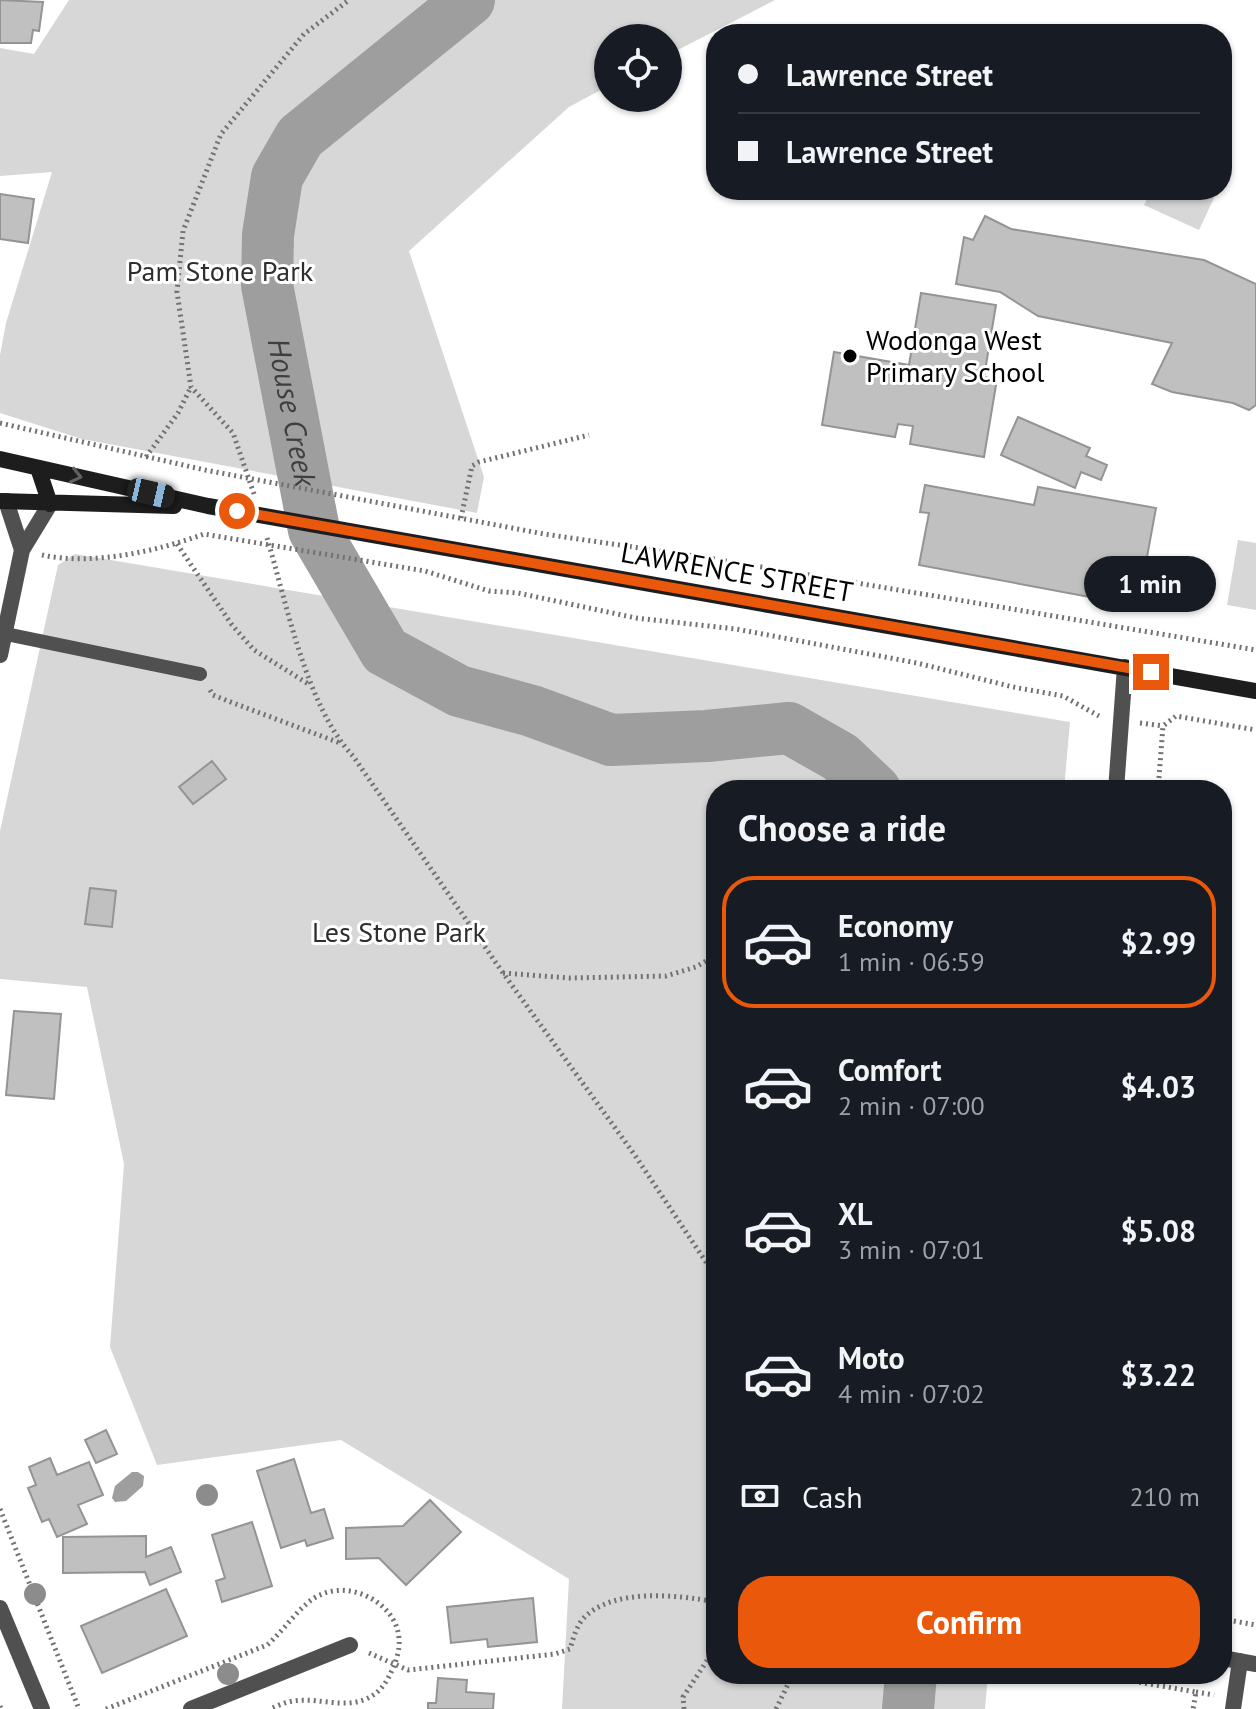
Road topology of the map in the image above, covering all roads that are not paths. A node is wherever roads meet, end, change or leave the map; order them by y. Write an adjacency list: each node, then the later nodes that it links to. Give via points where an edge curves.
1 (0, 459): 2 (main road, LAWRENCE STREET)
2 (38, 468): 4 (main road); 5 (main road, LAWRENCE STREET, one-way to 5)
3 (3, 501): 4 (main road, LAWRENCE STREET); 6 (street)
4 (50, 504): 5 (main road, LAWRENCE STREET); 6 (street)
5 (208, 506): 9 (main road, LAWRENCE STREET)
6 (22, 550): 7 (street)
7 (6, 634): 8 (street); 10 (lane)
8 (0, 655)
9 (1125, 667): 11 (main road, LAWRENCE STREET); 12 (street)
10 (200, 674)
11 (1256, 691)
12 (1117, 780)
13 (0, 1608): 16 (street)
14 (350, 1645): 17 (street)
15 (1248, 1663): 18 (street)
16 (42, 1709)
17 (191, 1709)
18 (1233, 1709)

